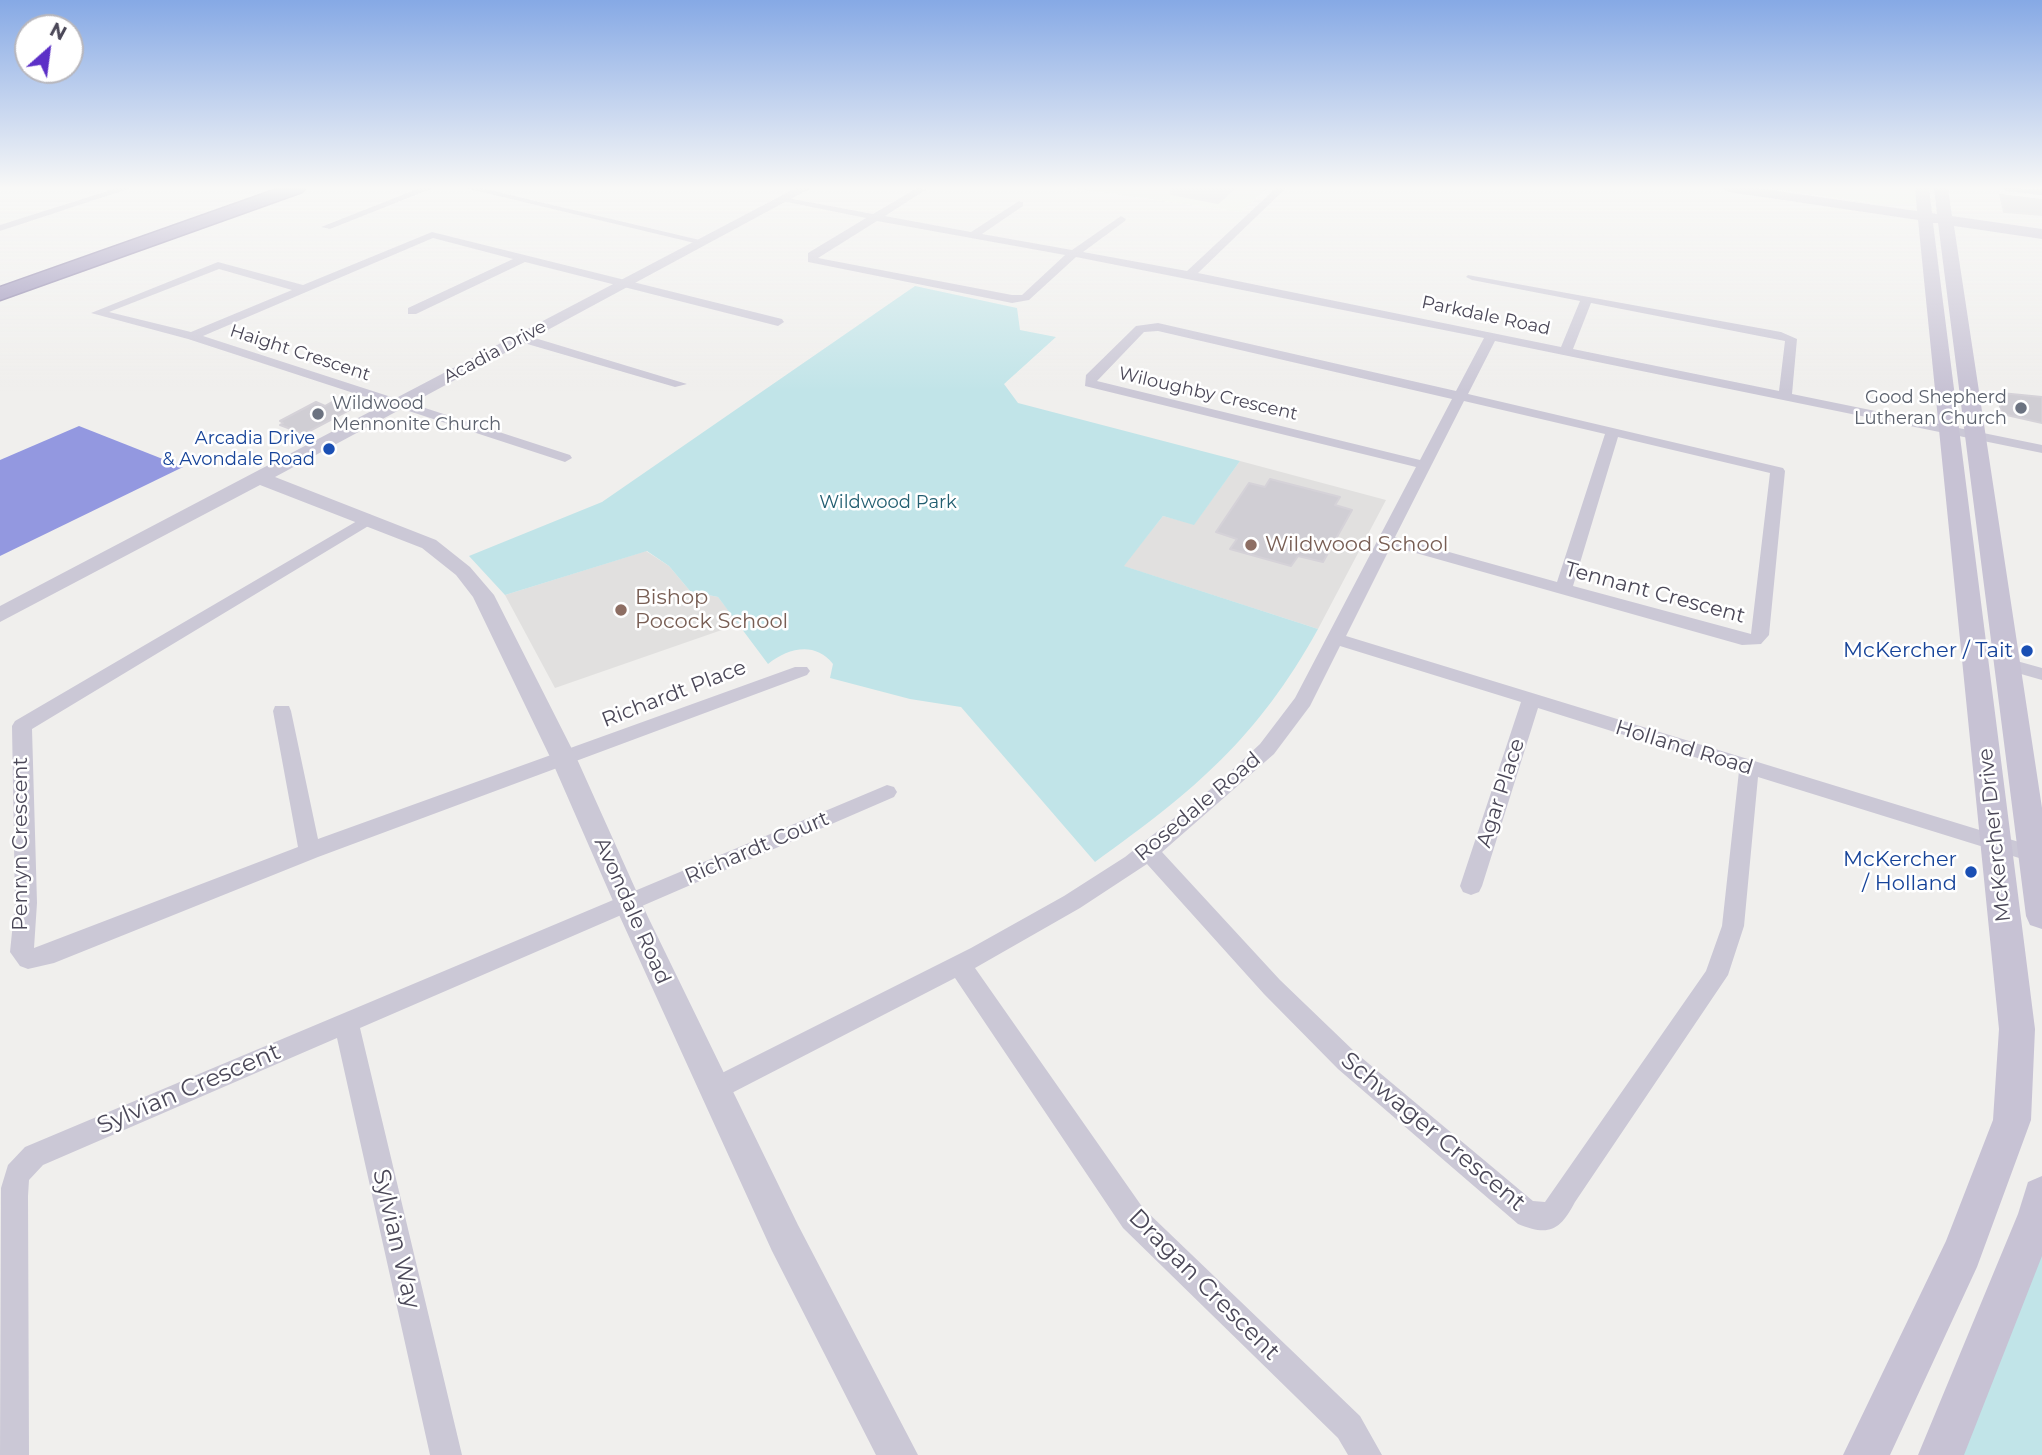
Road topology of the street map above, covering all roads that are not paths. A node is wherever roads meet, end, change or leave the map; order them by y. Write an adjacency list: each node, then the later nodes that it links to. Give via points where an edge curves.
1 (79, 256): 16 (highway)
2 (102, 256): 16 (highway)
3 (382, 256): 17 (street, Haight Crescent)
4 (516, 256): 12 (street, Haight Crescent)
5 (677, 256): 15 (street, Acadia Drive)
6 (812, 256): 7 (street, via 812,260 1012,299 1025,298)
7 (1073, 256)
8 (1086, 256): 13 (street, Parkdale Road)
9 (1210, 256): 13 (street)
10 (1937, 256): 29 (main road, McKercher Drive)
11 (1942, 256): 31 (main road, McKercher Drive)
12 (524, 258): 15 (street, Haight Crescent); 19 (street)
13 (1191, 274): 21 (street, Parkdale Road)
14 (1472, 276): 18 (street)
15 (625, 283): 20 (street, Haight Crescent); 23 (street, Acadia Drive)
16 (1, 285)
17 (303, 289): 22 (street, Haight Crescent); 22 (street, Haight Crescent, via 218,265 97,313)
18 (1587, 299): 24 (street); 27 (street, via 1791,339)
19 (412, 311)
20 (778, 322)
21 (1493, 335): 24 (street, Parkdale Road); 26 (street, Rosedale Road)
22 (192, 337): 28 (street, Haight Crescent)
23 (521, 338): 25 (street); 28 (street, Acadia Drive)
24 (1566, 351): 27 (street, Parkdale Road)
25 (680, 384)
26 (1461, 396): 30 (street, Tennant Crescent); 34 (street, Rosedale Road); 34 (street, Wiloughby Crescent, via 1158,327 1140,329 1091,378 1096,386)
27 (1785, 396): 29 (street, Parkdale Road)
28 (398, 403): 33 (street); 35 (street, Acadia Drive)
29 (1950, 430): 31 (street, Parkdale Road); 49 (main road, McKercher Drive)
30 (1613, 431): 38 (street); 38 (street, Tennant Crescent, via 1778,471 1760,635 1755,640 1742,639)
31 (1976, 435): 32 (street, Parkdale Road); 41 (main road, McKercher Drive)
32 (2042, 449)
33 (565, 458)
34 (1425, 465): 37 (street, Rosedale Road)
35 (260, 478): 36 (street, Avondale Road); 39 (street, Acadia Drive)
36 (369, 519): 46 (street, Avondale Road, via 429,544 470,579 491,609); 50 (street, Penryn Crescent, via 22,726 26,903 22,953 28,959 46,956)
37 (1387, 540): 38 (street, Tennant Crescent); 40 (street, Rosedale Road)
38 (1563, 590)
39 (0, 615)
40 (1337, 639): 44 (street, Holland Road); 51 (street, Rosedale Road, via 1303,701 1267,749)
41 (2007, 664): 43 (street); 52 (main road, McKercher Drive)
42 (800, 671): 46 (street, Richardt Place)
43 (2042, 674)
44 (1531, 700): 47 (street, Holland Road); 53 (street, Agar Place)
45 (282, 710): 50 (street)
46 (564, 759): 50 (street, Penryn Crescent); 54 (street, Avondale Road)
47 (1749, 768): 49 (street, Holland Road); 51 (street, Schwager Crescent, via 1733,926 1716,975 1552,1216 1528,1214 1347,1061 1272,987)
48 (887, 792): 54 (street, Richardt Court)
49 (1996, 842): 52 (street, Holland Road); 64 (main road, McKercher Drive, via 2017,1029 2012,1120 1962,1252)
50 (310, 851)
51 (1149, 852): 56 (street, Rosedale Road, via 1072,902)
52 (2032, 853): 55 (main road, McKercher Drive)
53 (1471, 886)
54 (627, 902): 57 (street, Sylvian Crescent); 58 (street, Avondale Road)
55 (2042, 916)
56 (959, 965): 58 (street, Rosedale Road); 63 (street, Dragan Crescent, via 1133,1218 1349,1427)
57 (346, 1023): 60 (street, Sylvian Crescent, via 46,1150 21,1166 13,1183); 61 (street, Sylvian Way)
58 (715, 1089): 62 (street, Avondale Road, via 785,1238)
59 (2042, 1196): 65 (main road)
60 (13, 1455)
61 (446, 1455)
62 (898, 1455)
63 (1366, 1455)
64 (1866, 1455)
65 (1941, 1455)

